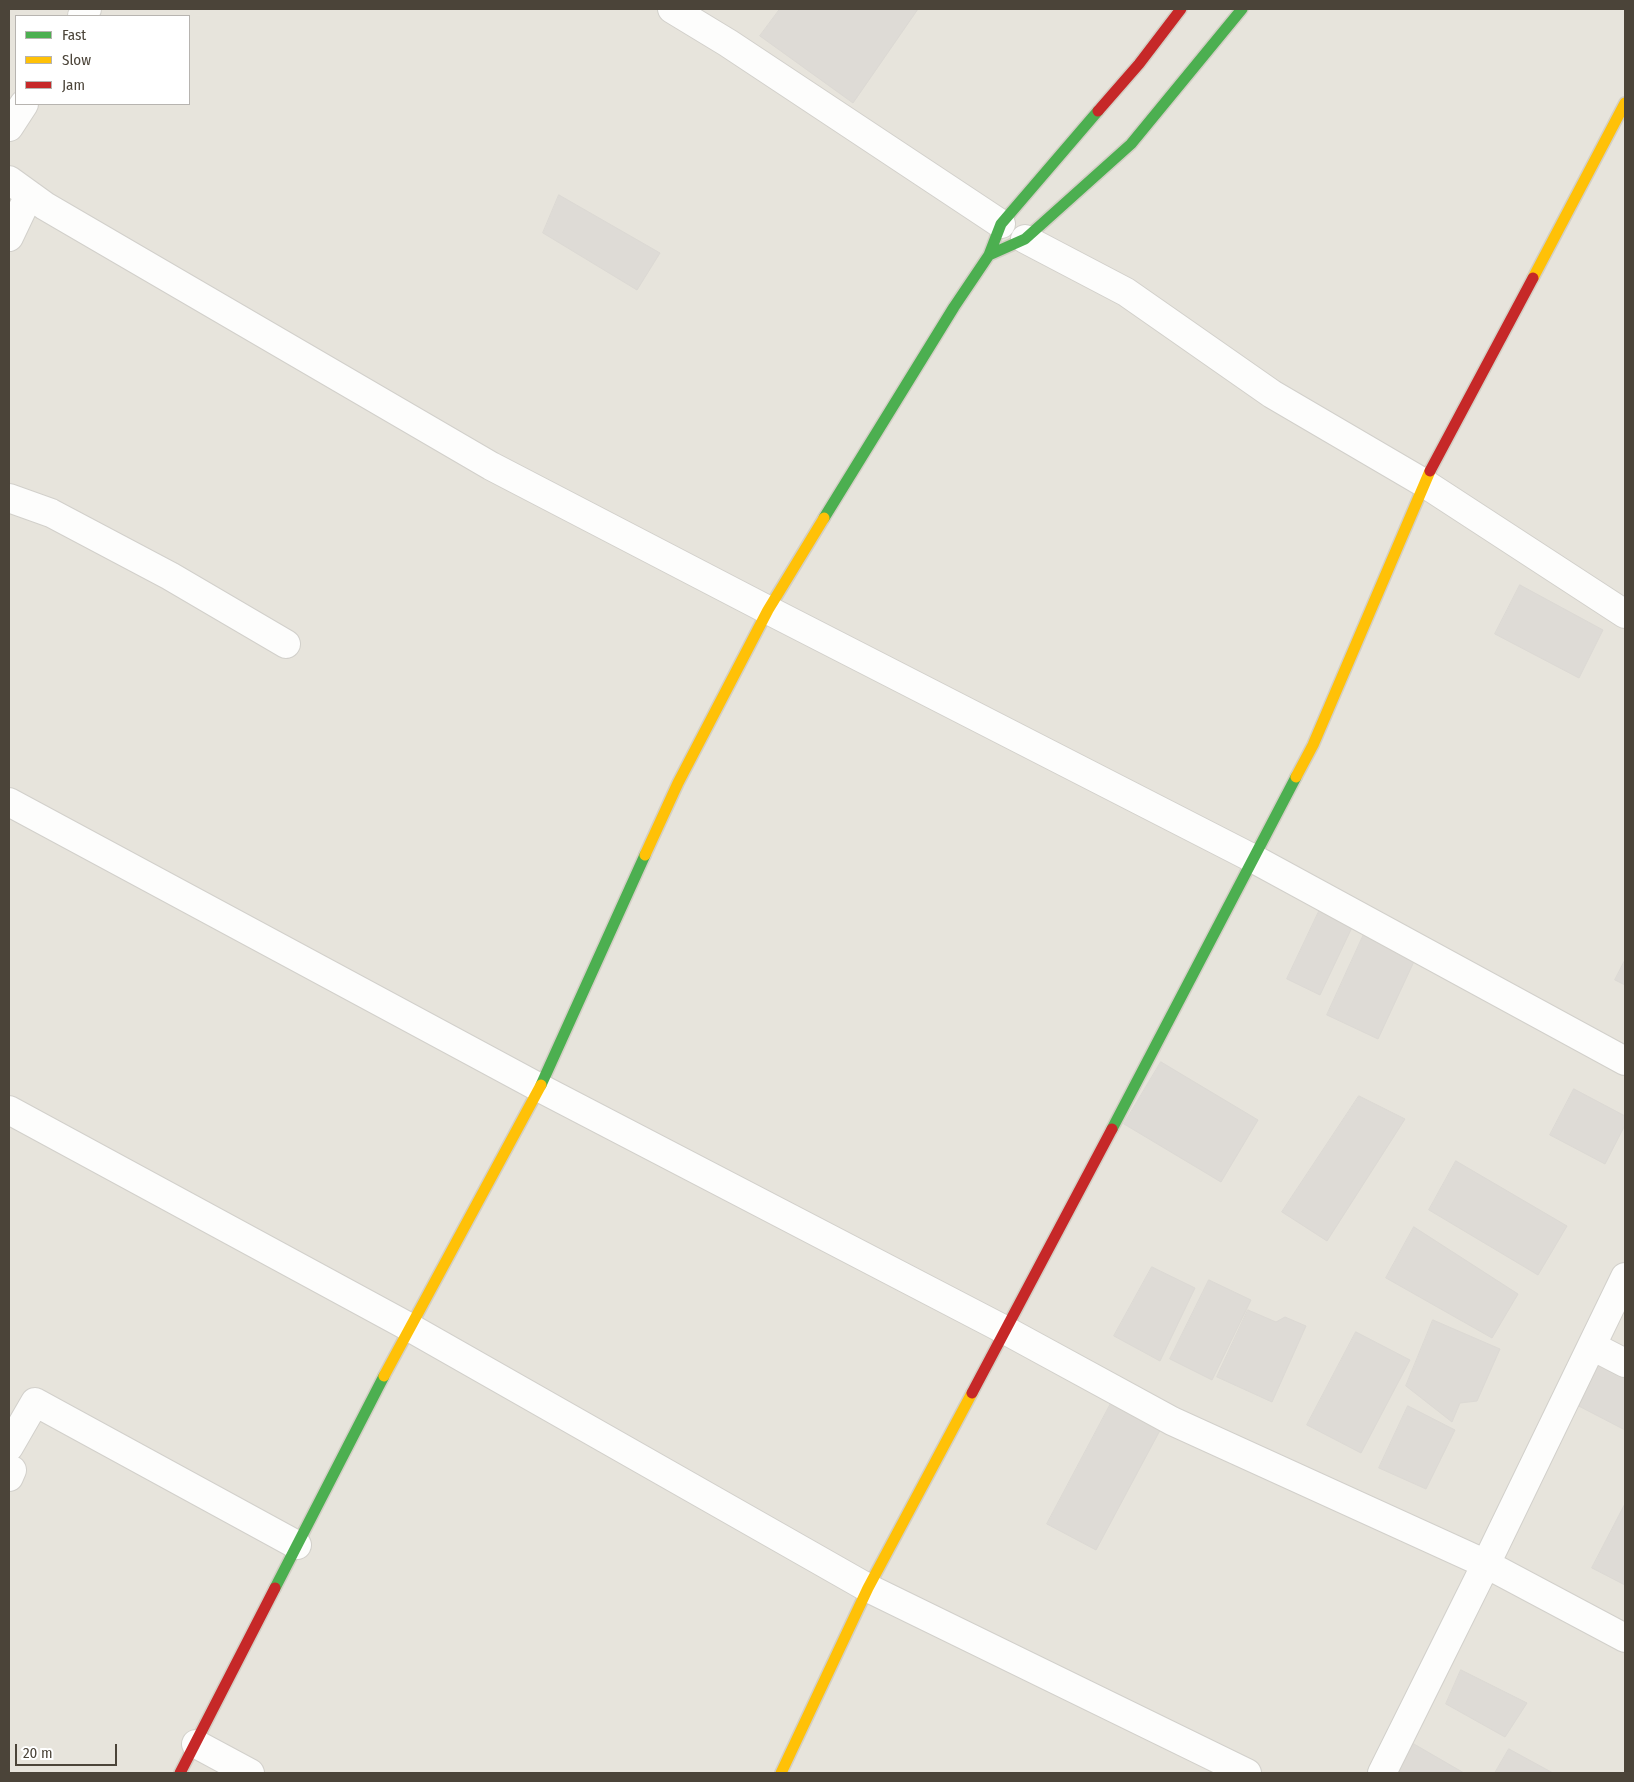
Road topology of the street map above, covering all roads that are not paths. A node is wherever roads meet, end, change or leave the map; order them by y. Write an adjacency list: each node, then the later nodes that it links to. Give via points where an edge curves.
1 (672, 9): 8 (street)
2 (1181, 9): 8 (main road, via 1139,64)
3 (1242, 9): 10 (main road, via 1131,144)
4 (1625, 103): 12 (main road)
5 (23, 105): 6 (street)
6 (9, 127)
7 (19, 188): 9 (street); 14 (street, via 491,466)
8 (1001, 224): 11 (main road)
9 (9, 237)
10 (1025, 240): 11 (main road); 12 (street, via 1126,292 1272,394)
11 (989, 255): 14 (main road)
12 (1424, 483): 15 (street); 18 (main road, via 1313,745)
13 (9, 498): 16 (street, via 51,513 170,576)
14 (768, 610): 18 (street); 20 (main road, via 678,783)
15 (1625, 614)
16 (286, 644)
17 (9, 802): 20 (street)
18 (1254, 859): 19 (street); 24 (main road)
19 (1625, 1061)
20 (540, 1088): 23 (main road); 24 (street)
21 (9, 1110): 23 (street)
22 (1625, 1277): 25 (street)
23 (410, 1327): 28 (main road); 30 (street)
24 (1005, 1330): 29 (street, via 1172,1421); 30 (main road)
25 (1592, 1346): 26 (street); 29 (street)
26 (1625, 1363)
27 (10, 1465): 28 (street, via 35,1402)
28 (297, 1545): 32 (main road)
29 (1486, 1564): 31 (street); 37 (street)
30 (868, 1588): 35 (main road); 36 (street)
31 (1625, 1638)
32 (196, 1744): 33 (main road); 34 (street)
33 (180, 1773)
34 (250, 1773)
35 (781, 1773)
36 (1247, 1773)
37 (1382, 1773)

